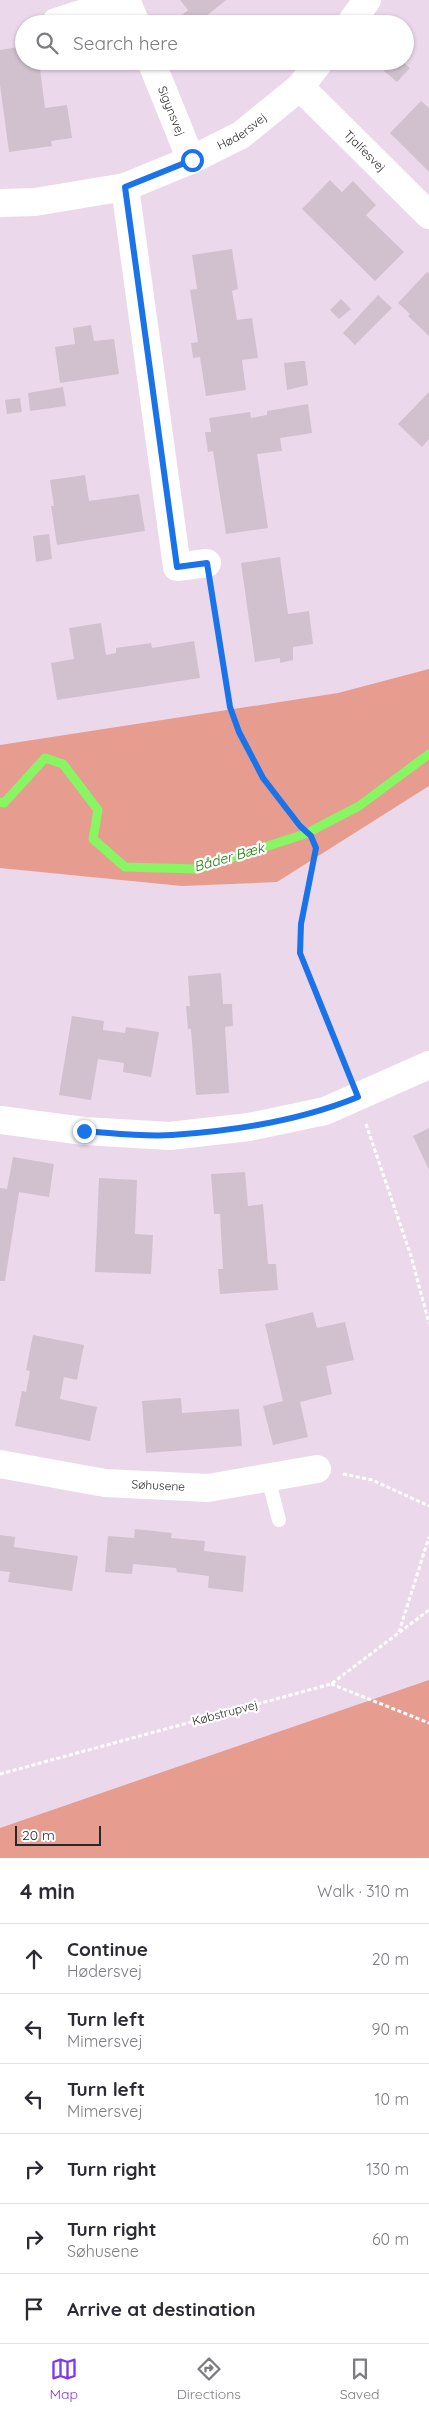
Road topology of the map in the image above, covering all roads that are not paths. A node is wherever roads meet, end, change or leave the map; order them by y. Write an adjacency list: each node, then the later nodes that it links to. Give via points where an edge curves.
1 (126, 0): 3 (street); 4 (street)
2 (367, 0): 5 (street)
3 (78, 15)
4 (132, 15)
5 (356, 15)
6 (155, 70): 9 (street, Sigynsvej)
7 (313, 70): 8 (street, Hødersvej)
8 (300, 87): 9 (street, Hødersvej, via 241,135); 12 (street, Tjalfesvej)
9 (192, 160): 10 (street, Hødersvej)
10 (125, 187): 11 (street, Hødersvej, via 35,202); 13 (street, via 177,567)
11 (0, 203)
12 (429, 215)
13 (207, 563)
14 (429, 1065): 15 (street, via 325,1111 249,1127 170,1136 84,1131)
15 (0, 1120)
16 (0, 1464): 18 (street, Søhusene, via 105,1483 208,1488)
17 (316, 1469): 18 (street, Søhusene)
18 (268, 1478): 19 (lane)
19 (278, 1520)

